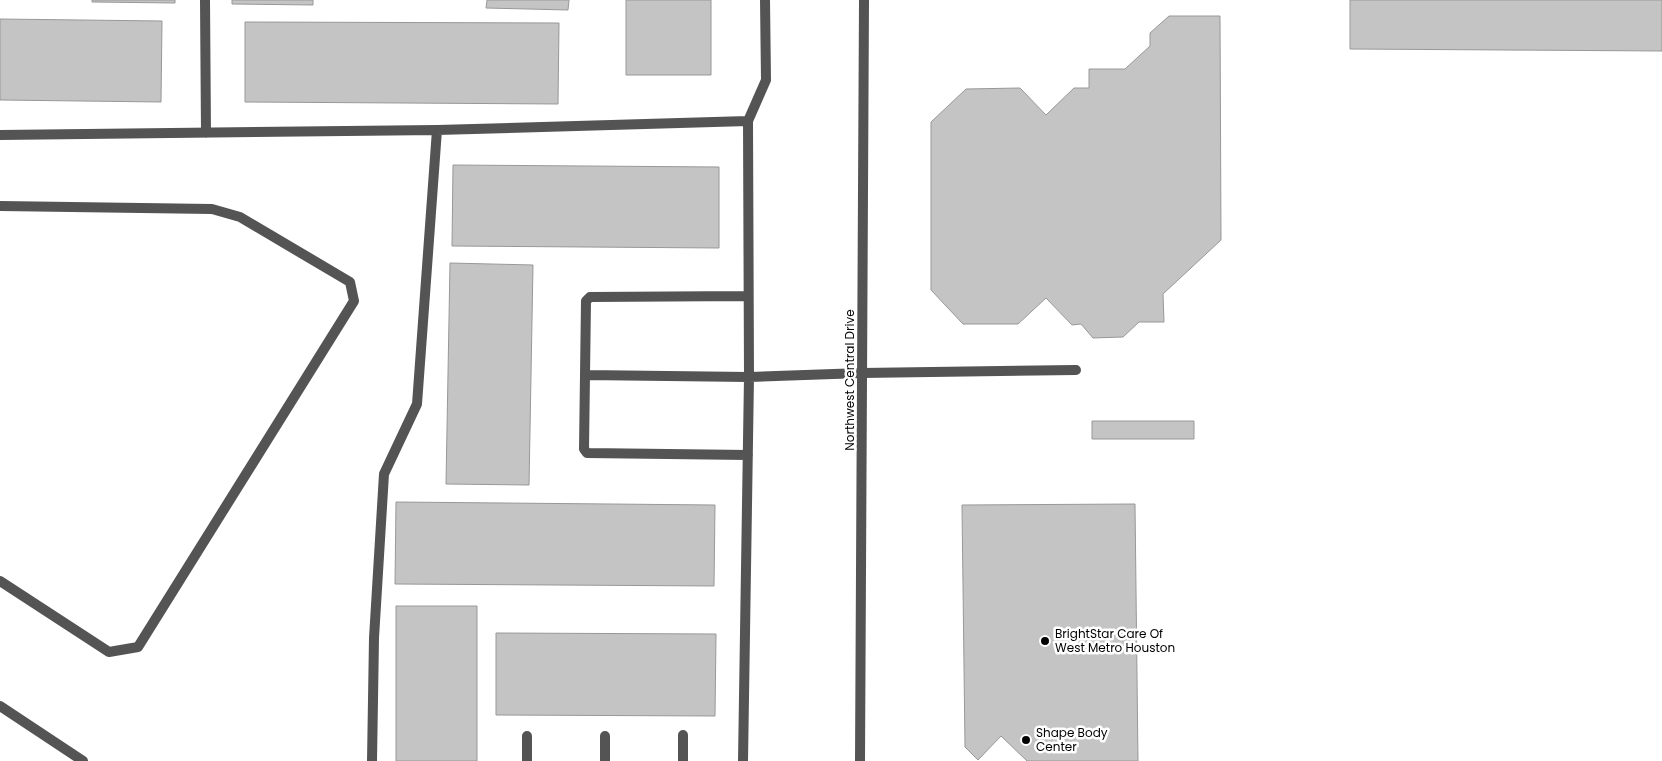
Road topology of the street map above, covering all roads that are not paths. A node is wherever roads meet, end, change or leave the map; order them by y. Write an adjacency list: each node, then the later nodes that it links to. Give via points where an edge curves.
1 (205, 0): 6 (street)
2 (765, 0): 4 (street, via 766,80)
3 (864, 0): 11 (street, Northwest Central Drive)
4 (748, 121): 5 (street); 9 (street)
5 (437, 130): 6 (street); 21 (street, via 417,404 384,474 374,638)
6 (206, 133): 7 (street)
7 (0, 136)
8 (0, 206): 15 (street, via 212,209 240,217 350,282 354,301 138,647 110,652)
9 (748, 296): 12 (street, via 590,297 586,301); 13 (street)
10 (1076, 370): 11 (street)
11 (862, 373): 13 (street); 26 (street, Northwest Central Drive)
12 (585, 375): 13 (street); 14 (street, via 584,449 587,453)
13 (749, 377): 14 (street)
14 (748, 454): 25 (street)
15 (0, 581)
16 (0, 706): 20 (street)
17 (683, 735): 24 (street)
18 (527, 736): 22 (street)
19 (605, 736): 23 (street)
20 (83, 761)
21 (372, 761)
22 (527, 761)
23 (605, 761)
24 (683, 761)
25 (742, 761)
26 (860, 761)

